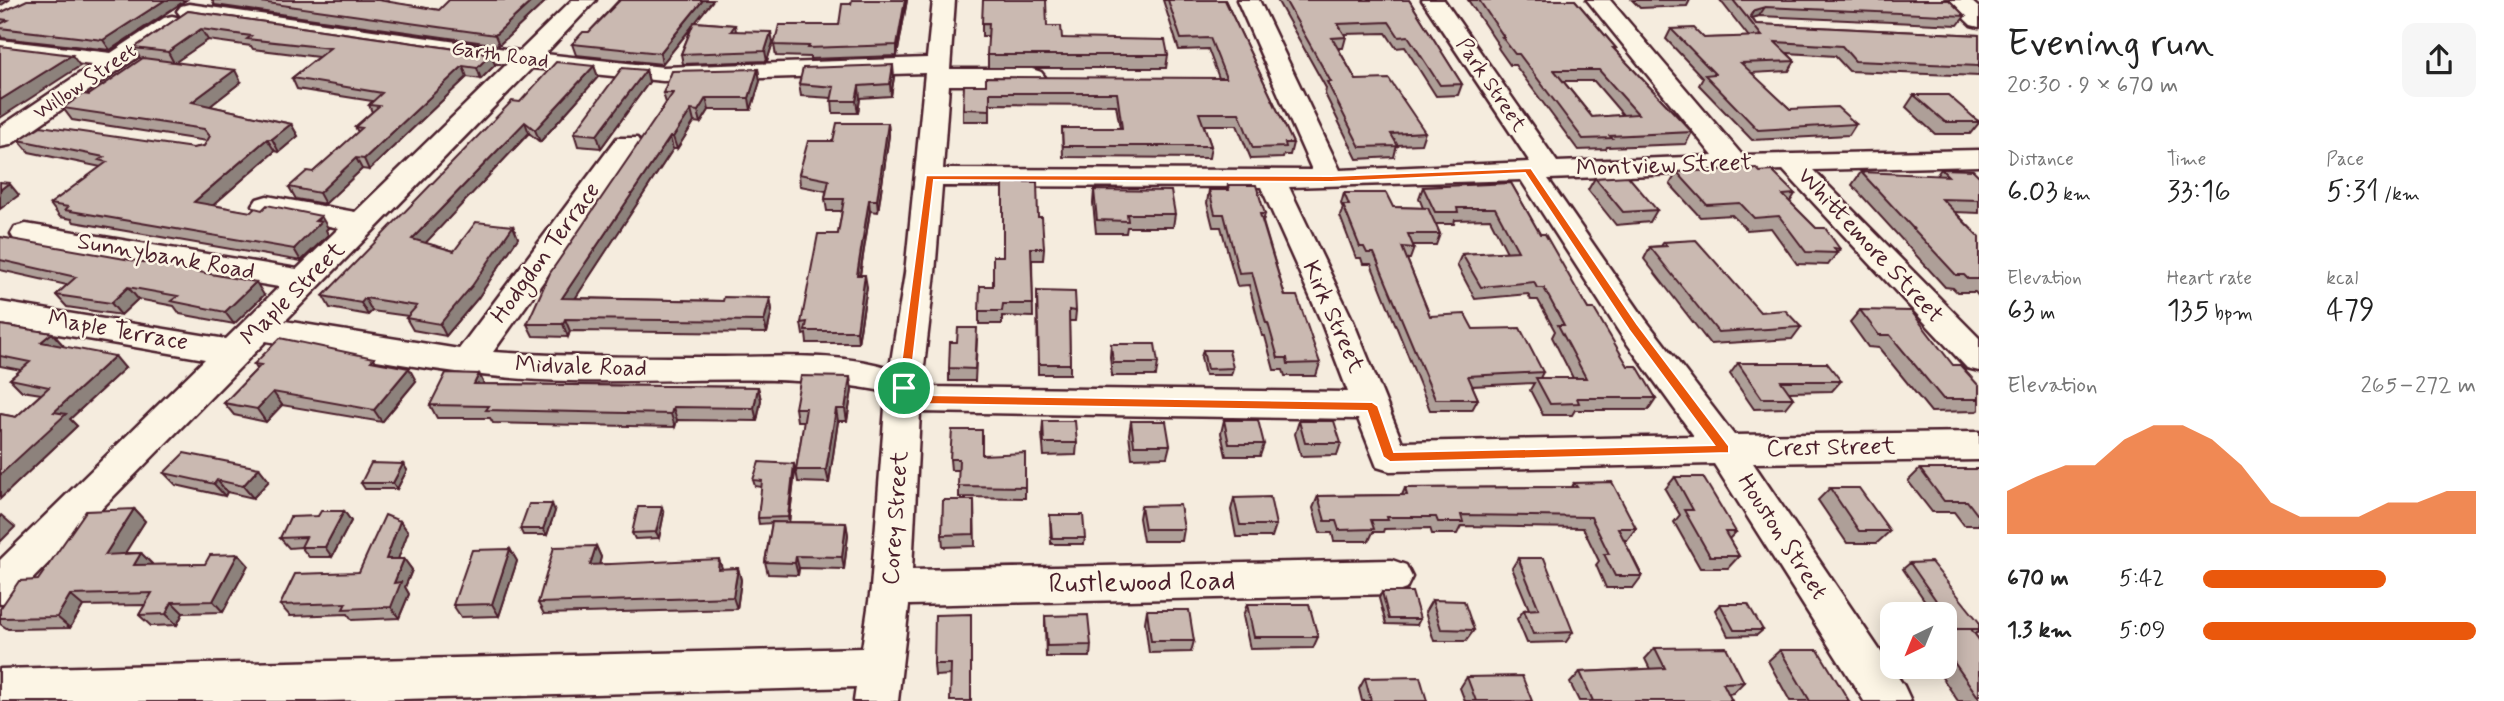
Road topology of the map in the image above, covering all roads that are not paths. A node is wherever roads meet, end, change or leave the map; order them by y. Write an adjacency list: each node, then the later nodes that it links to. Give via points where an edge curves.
1 (585, 0): 10 (street, Maple Street)
2 (944, 0): 12 (street, Corey Street)
3 (1248, 0): 24 (street)
4 (1433, 0): 21 (street, Park Street)
5 (1598, 0): 20 (street)
6 (1956, 0): 8 (street)
7 (197, 5): 10 (street, Garth Road); 11 (street, Willow Street)
8 (1975, 30)
9 (0, 47): 11 (street)
10 (526, 59): 12 (street, Garth Road, via 663,74); 26 (street, Maple Street)
11 (117, 61): 14 (street, Willow Street)
12 (938, 71): 13 (street, Garth Road); 22 (street, Corey Street)
13 (1059, 78)
14 (24, 123): 15 (street); 16 (street, Willow Street)
15 (60, 129)
16 (0, 139)
17 (626, 144): 32 (street, Hodgdon Terrace)
18 (1979, 158): 19 (street, Montview Street)
19 (1790, 162): 20 (street, Montview Street); 31 (street, Whittemore Street)
20 (1734, 163): 21 (street, Montview Street)
21 (1538, 170): 24 (street, Montview Street); 36 (street, Houston Street, via 1633,327)
22 (929, 177): 23 (street, Montview Street); 33 (street, Corey Street)
23 (1271, 179): 24 (street, Montview Street); 34 (street, Kirk Street)
24 (1331, 179)
25 (267, 205): 26 (street)
26 (363, 223): 28 (street, Maple Street)
27 (26, 234): 28 (street, Sunnybank Road)
28 (306, 281): 30 (street, Maple Street)
29 (0, 313): 30 (street, Maple Terrace)
30 (247, 340): 32 (street, Midvale Road); 39 (street, Maple Street)
31 (1979, 359)
32 (467, 363): 33 (street, Midvale Road, via 568,369 787,369 851,373)
33 (904, 388): 34 (street, Midvale Road, via 923,400); 40 (street, Corey Street)
34 (1372, 406): 37 (street, Kirk Street)
35 (1979, 446): 36 (street, Crest Street)
36 (1724, 449): 37 (street, Crest Street); 43 (street, Houston Street)
37 (1390, 457)
38 (1392, 578): 40 (street, Rustlewood Road)
39 (0, 586)
40 (891, 588): 41 (street, Corey Street)
41 (878, 684): 42 (street)
42 (0, 689)
43 (1888, 701)

